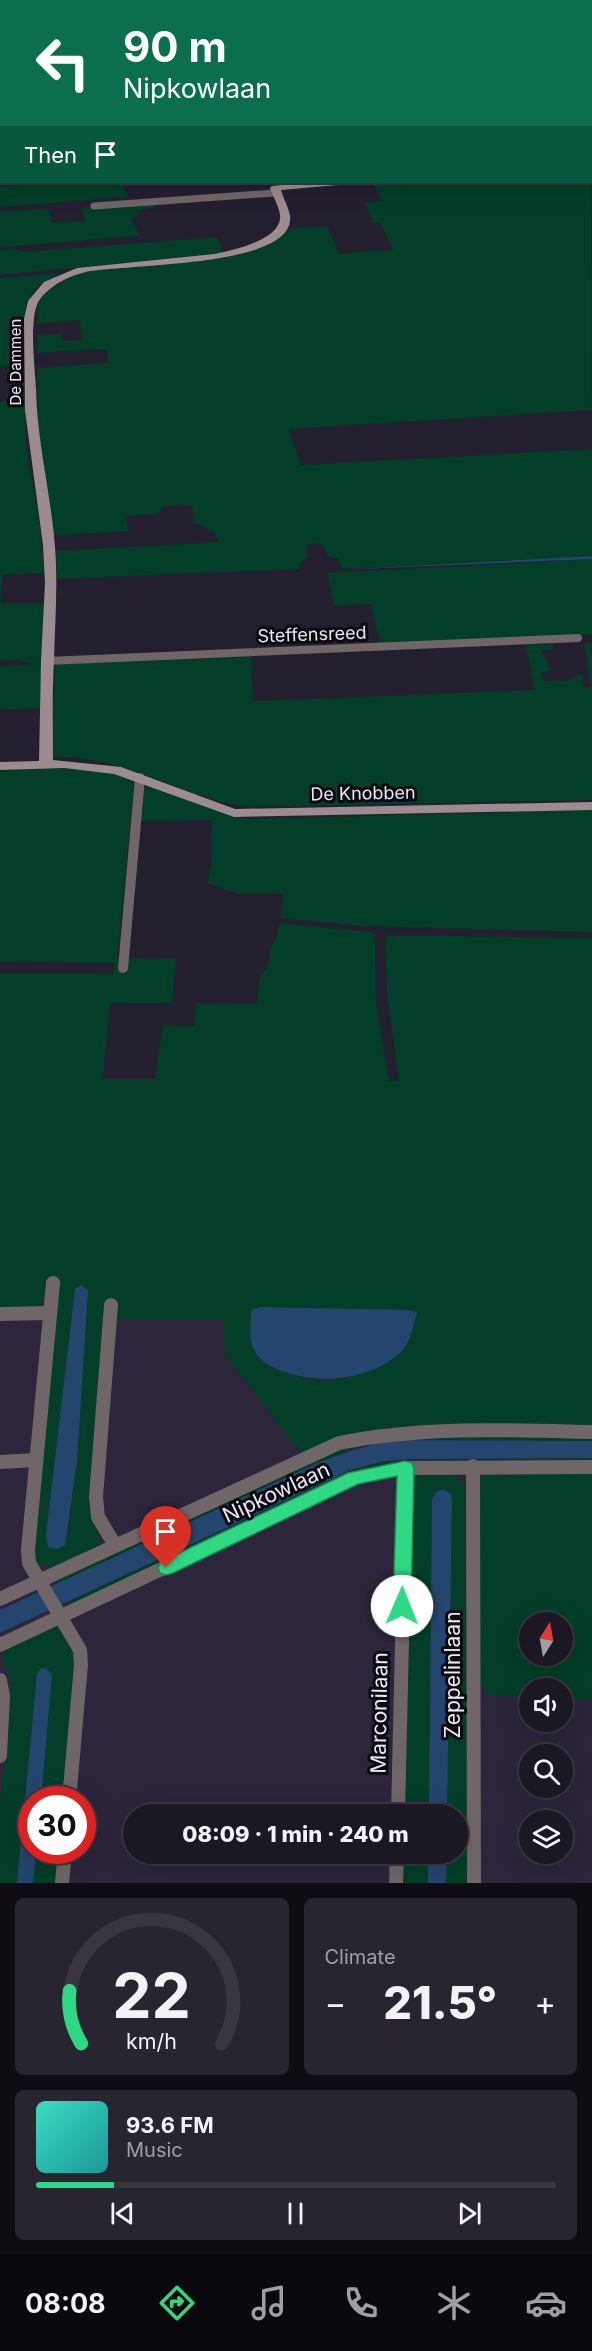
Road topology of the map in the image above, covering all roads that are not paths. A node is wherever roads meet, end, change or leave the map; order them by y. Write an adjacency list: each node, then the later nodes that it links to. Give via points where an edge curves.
1 (330, 183): 2 (street)
2 (275, 190): 3 (street, via 243,188); 4 (street); 6 (street, De Dammen, via 284,223 275,236 258,246 214,257 81,270 48,284 33,300 29,319 31,410 51,583)
3 (126, 199)
4 (94, 206)
5 (578, 638): 6 (street, Steffensreed)
6 (47, 662): 7 (street, De Dammen)
7 (46, 765): 8 (street, De Knobben); 9 (street, De Knobben, via 97,766)
8 (0, 766)
9 (140, 778): 10 (street, De Knobben, via 234,813); 11 (street)
10 (592, 806)
11 (123, 968)
12 (53, 1284): 14 (street)
13 (111, 1305): 22 (street, via 96,1497 98,1517)
14 (49, 1313): 15 (street); 17 (street)
15 (0, 1314)
16 (592, 1432): 22 (street, Nipkowlaan, via 440,1430 374,1435 339,1443)
17 (35, 1460): 18 (street); 23 (street, via 28,1550 29,1563)
18 (0, 1462)
19 (473, 1466): 20 (street, Nipkowlaan); 21 (street, Nipkowlaan); 35 (street, Zeppelinlaan)
20 (592, 1467)
21 (405, 1468): 25 (street, Nipkowlaan, via 355,1478); 30 (street, Marconilaan)
22 (115, 1545): 23 (street, Nipkowlaan)
23 (39, 1581): 24 (street, Nipkowlaan); 25 (street)
24 (0, 1599)
25 (61, 1615): 26 (street, Nipkowlaan); 29 (street, via 80,1650 81,1665)
26 (0, 1645)
27 (0, 1680): 28 (street)
28 (0, 1755)
29 (70, 1786)
30 (398, 1804)
31 (64, 1864): 33 (street)
32 (397, 1864): 34 (street)
33 (62, 1883)
34 (396, 1883)
35 (474, 1883)

